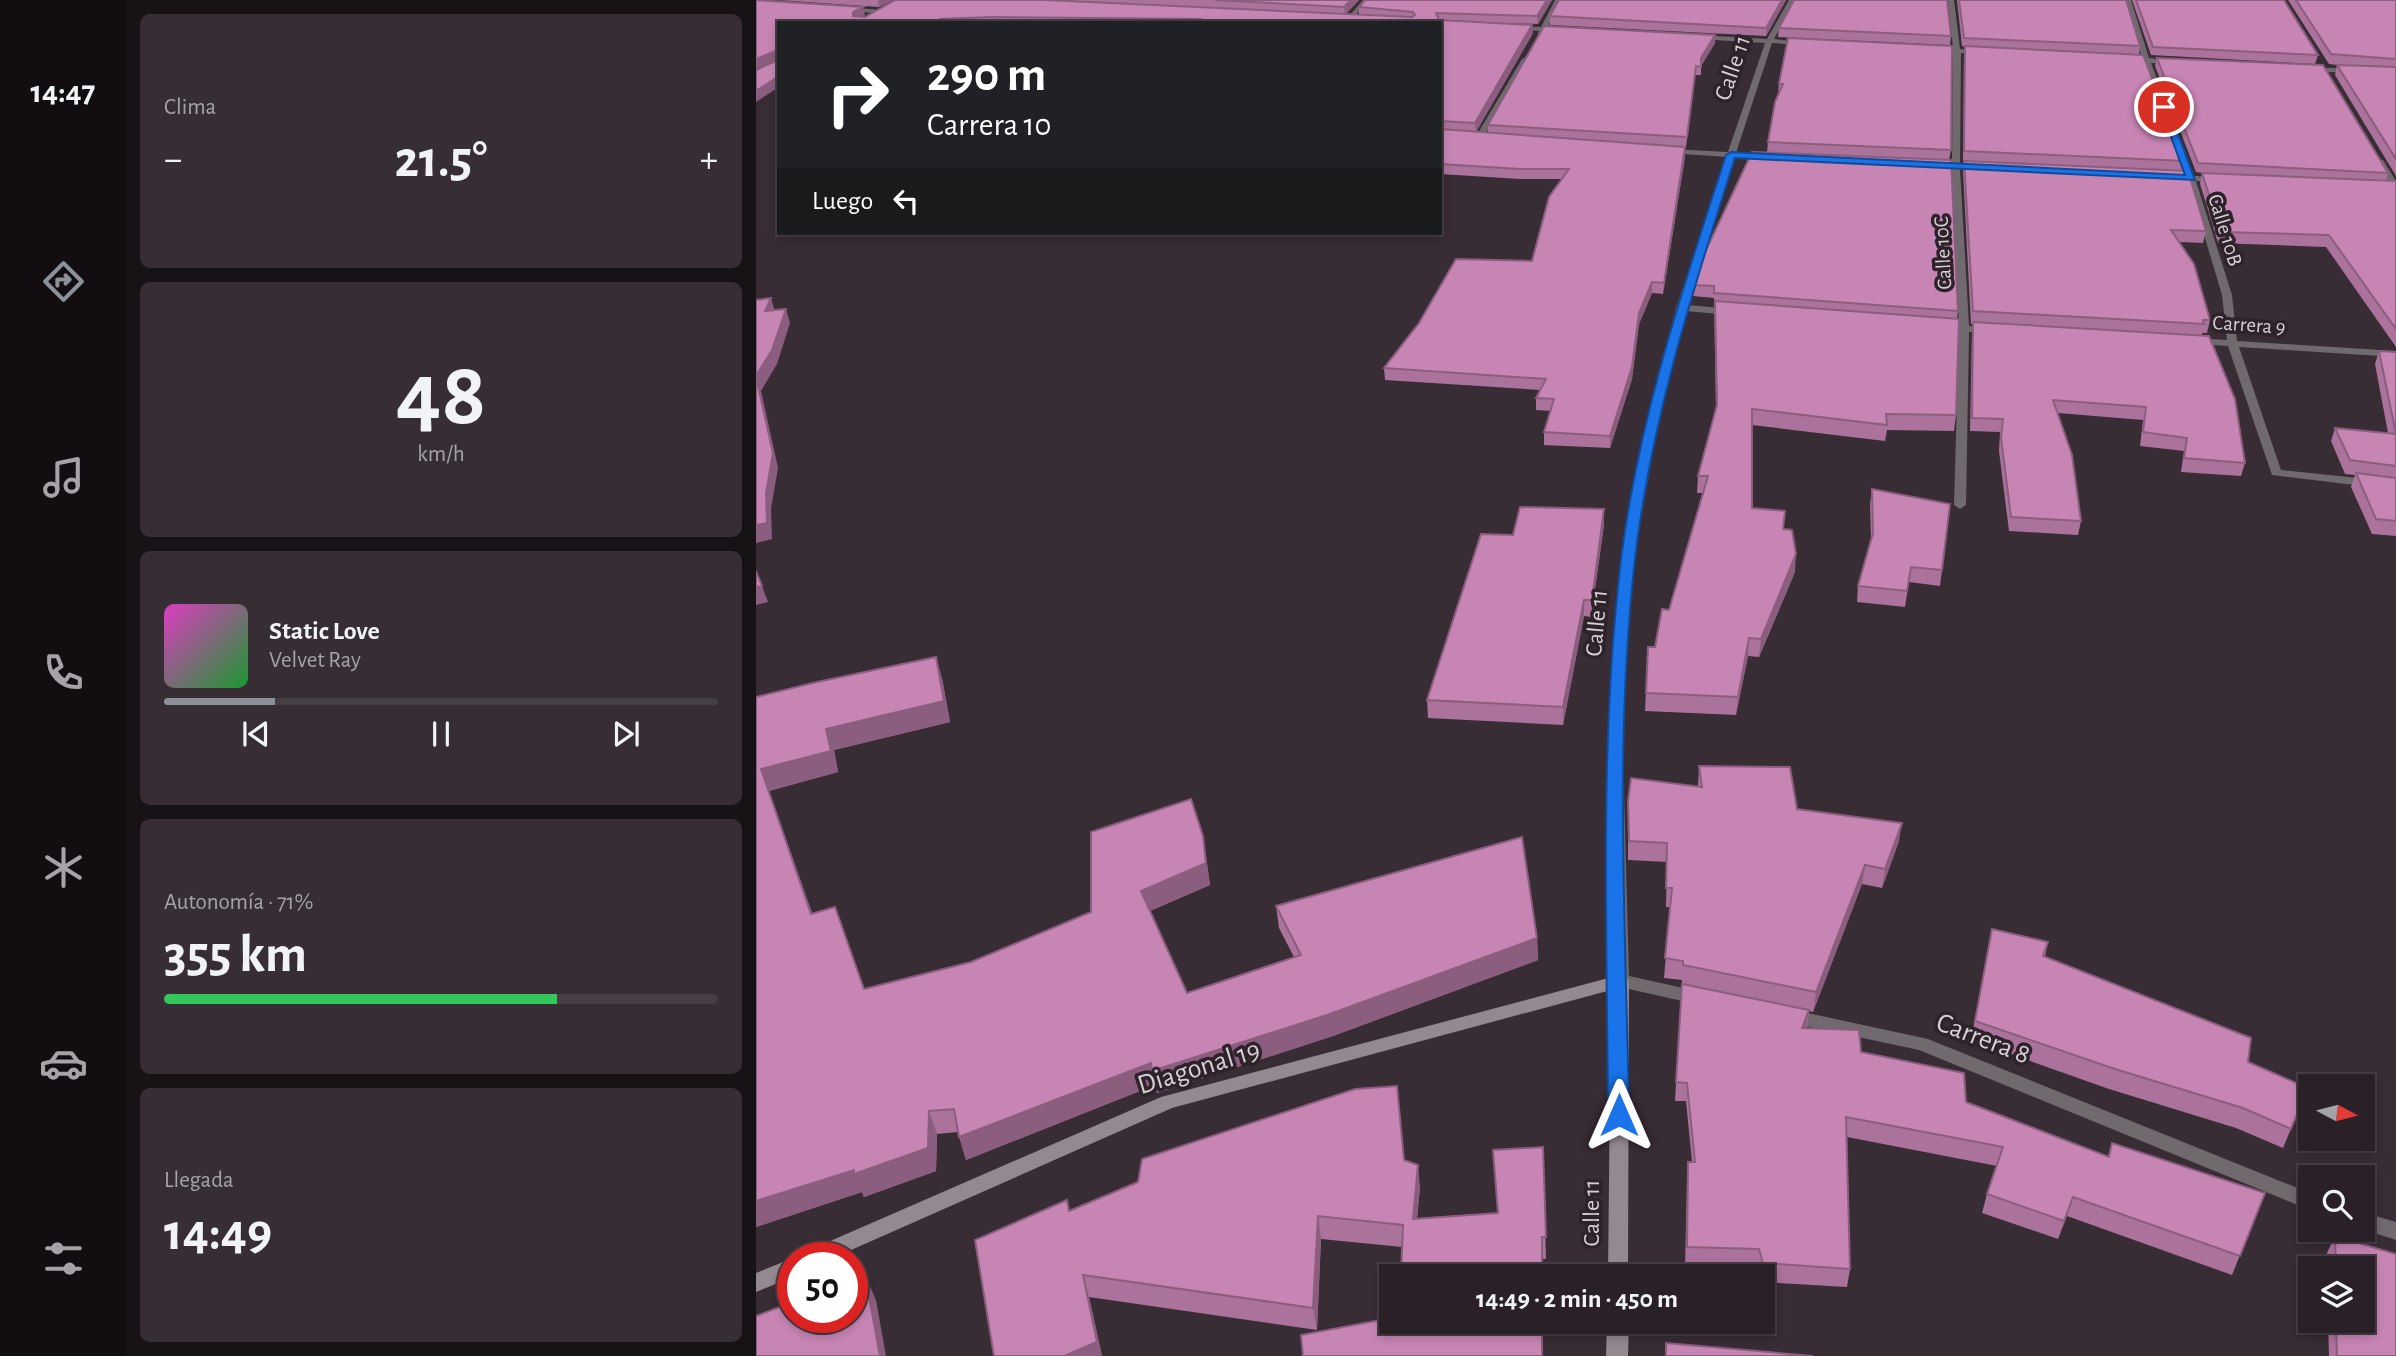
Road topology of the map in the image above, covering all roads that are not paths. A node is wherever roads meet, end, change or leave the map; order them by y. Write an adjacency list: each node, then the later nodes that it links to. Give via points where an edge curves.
1 (1367, 0): 11 (street)
2 (1559, 0): 14 (street)
3 (1792, 0): 18 (street, Calle 11)
4 (1951, 0): 22 (street, Calle 10C)
5 (2128, 0): 26 (street, Calle 10B)
6 (893, 6): 8 (street)
7 (831, 8): 8 (street)
8 (882, 12): 9 (street)
9 (871, 17)
10 (1334, 19): 11 (street)
11 (1348, 20): 12 (street)
12 (1360, 20)
13 (1505, 27): 14 (street)
14 (1543, 30): 15 (street); 17 (street)
15 (1570, 31)
16 (1689, 37): 18 (street)
17 (1537, 40)
18 (1769, 41): 19 (street); 37 (street, Calle 11)
19 (1809, 43)
20 (1930, 49): 22 (street)
21 (1530, 51): 33 (street)
22 (1957, 51): 23 (street); 40 (street, Calle 10C)
23 (1997, 53)
24 (2317, 58): 29 (street)
25 (2119, 59): 26 (street)
26 (2146, 60): 27 (street); 43 (street, Calle 10B)
27 (2187, 62)
28 (2296, 68): 29 (street)
29 (2324, 69): 30 (street); 31 (street)
30 (2360, 71)
31 (2331, 81)
32 (1466, 137): 33 (street)
33 (1479, 138): 34 (street)
34 (1492, 139)
35 (1665, 150): 37 (street)
36 (2374, 152): 46 (street)
37 (1731, 155): 38 (street); 47 (street, Calle 11)
38 (1784, 158)
39 (1930, 165): 40 (street)
40 (1956, 166): 41 (street); 50 (street, Calle 10C)
41 (1996, 169)
42 (2165, 177): 43 (street)
43 (2192, 178): 44 (street); 53 (street, Calle 10B, via 2227,295)
44 (2232, 180)
45 (2382, 187): 46 (street)
46 (2396, 188)
47 (1681, 308): 48 (street); 57 (street, Calle 11, via 1647,446 1628,558 1615,720)
48 (1749, 313)
49 (1924, 326): 50 (street)
50 (1964, 329): 51 (street); 56 (street, Calle 10C)
51 (2004, 331)
52 (2178, 340): 53 (street, Carrera 9)
53 (2232, 343): 54 (street, Carrera 9); 55 (street, Calle 10B, via 2276,473)
54 (2396, 354)
55 (2396, 486)
56 (1960, 505)
57 (1619, 981): 58 (street); 63 (main road, Diagonal 19, via 1168,1102); 64 (main road, Calle 11)
58 (1712, 1000)
59 (1764, 1011): 60 (street, Carrera 8, via 1922,1044)
60 (2298, 1197)
61 (2375, 1224): 62 (street)
62 (2396, 1231)
63 (849, 1242)
64 (1618, 1264)
65 (777, 1273): 66 (main road)
66 (756, 1283)
67 (1618, 1334): 68 (main road)
68 (1617, 1356)

